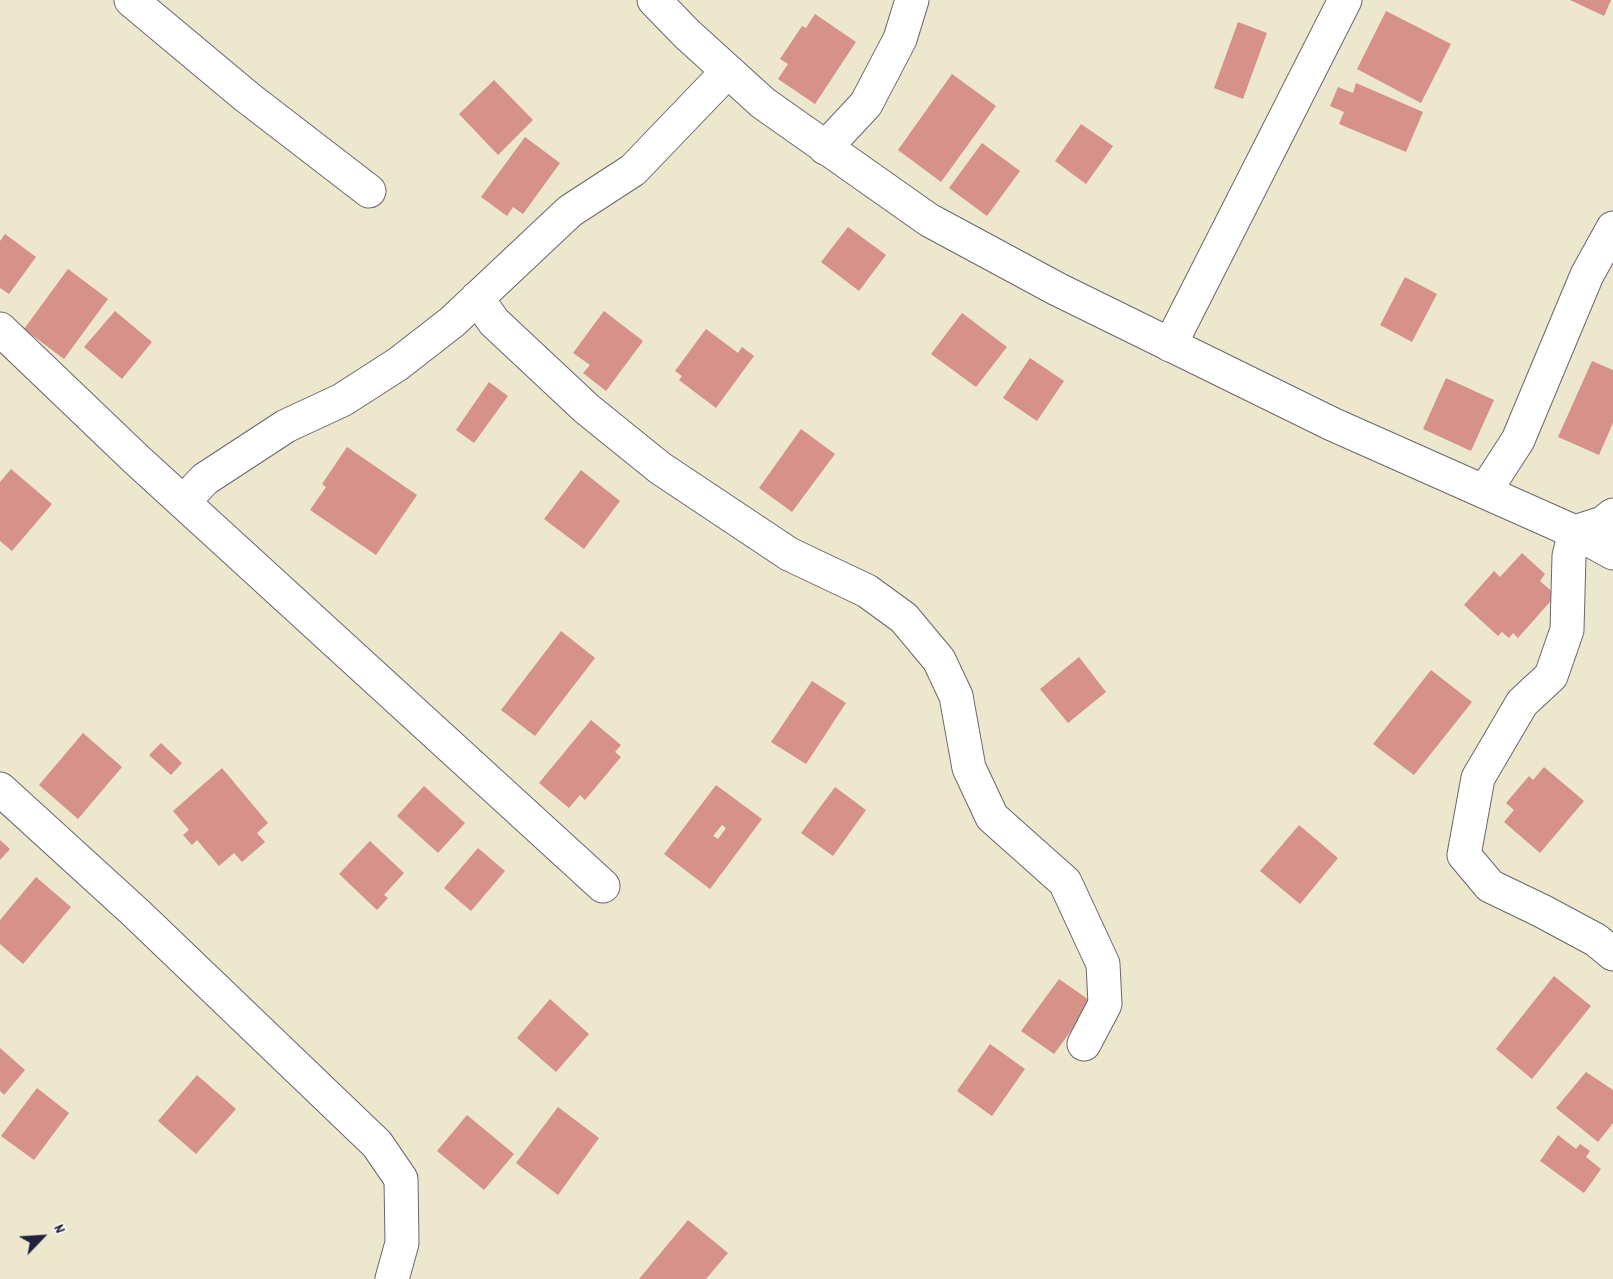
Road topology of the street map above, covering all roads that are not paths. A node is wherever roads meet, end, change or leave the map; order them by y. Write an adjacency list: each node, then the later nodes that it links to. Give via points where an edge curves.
1 (131, 0): 7 (street, via 247,97)
2 (654, 0): 5 (street)
3 (912, 0): 6 (street, via 900,39 866,104)
4 (1345, 0): 11 (street)
5 (728, 71): 6 (street, via 763,103); 9 (street, via 633,170 570,211)
6 (825, 148): 11 (street, via 929,220 1057,290)
7 (369, 191)
8 (1613, 228): 12 (street, via 1587,275 1518,440)
9 (477, 298): 13 (street, via 398,364 342,400 286,426 206,479); 20 (street, via 494,322 587,408 660,468 789,554 867,591 904,618 939,660 956,696 969,768 992,817 1065,882 1103,964 1105,1004)
10 (0, 329): 13 (street)
11 (1170, 345): 12 (street, via 1332,424)
12 (1485, 491): 15 (street)
13 (184, 501): 18 (street)
14 (1613, 515): 15 (street, via 1603,523)
15 (1575, 532): 16 (street); 19 (street, via 1569,556 1567,630 1551,676 1522,703 1478,778 1464,855 1490,886 1578,930)
16 (1613, 553)
17 (0, 789): 21 (street, via 377,1144 401,1179 402,1243)
18 (603, 886)
19 (1613, 954)
20 (1084, 1044)
21 (392, 1279)

